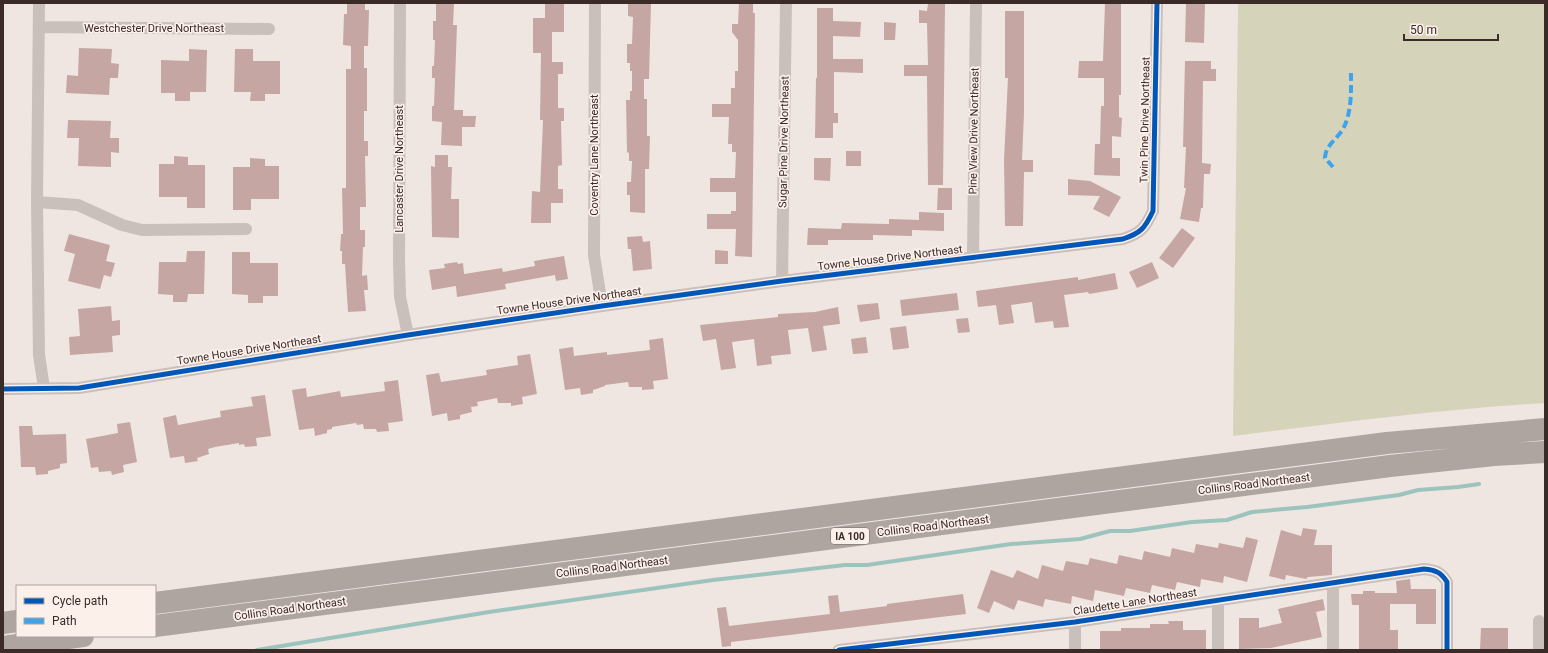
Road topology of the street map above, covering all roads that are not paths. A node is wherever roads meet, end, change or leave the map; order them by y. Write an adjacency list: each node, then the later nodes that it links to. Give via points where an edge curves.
1 (39, 3): 7 (street)
2 (400, 3): 15 (street, Lancaster Drive Northeast, via 399,261 400,296)
3 (595, 3): 14 (street, Coventry Lane Northeast, via 594,255)
4 (786, 3): 13 (street, Sugar Pine Drive Northeast)
5 (976, 3): 12 (street, Pine View Drive Northeast)
6 (1157, 3): 11 (street, Twin Pine Drive Northeast, via 1153,211 1147,224)
7 (39, 27): 8 (street, Westchester Drive Northeast); 9 (street)
8 (269, 29)
9 (37, 202): 10 (street, via 78,205 122,225 142,230); 16 (street, via 39,355)
10 (246, 229)
11 (1138, 234): 12 (street, Towne House Drive Northeast, via 1123,239)
12 (973, 258): 13 (street, Towne House Drive Northeast)
13 (782, 281): 14 (street, Towne House Drive Northeast)
14 (602, 306): 15 (street, Towne House Drive Northeast)
15 (408, 335): 16 (street, Towne House Drive Northeast, via 79,388)
16 (44, 388): 17 (street, Towne House Drive Northeast)
17 (3, 389)
18 (1545, 429): 22 (highway, Collins Road Northeast / IA 100, via 1387,443)
19 (1545, 452): 27 (highway, Collins Road Northeast / IA 100, via 1382,467)
20 (1333, 584): 21 (street, Claudette Lane Northeast); 34 (street); 35 (street, Claudette Lane Northeast, via 1419,570 1434,570 1442,574 1447,582)
21 (1218, 600): 25 (street, Claudette Lane Northeast); 33 (street)
22 (156, 603)
23 (16, 621): 26 (highway)
24 (1539, 621): 36 (street)
25 (1075, 622): 29 (street, Claudette Lane Northeast); 32 (street)
26 (3, 623)
27 (156, 626)
28 (76, 637): 30 (highway)
29 (931, 644): 31 (street, Claudette Lane Northeast)
30 (3, 647)
31 (839, 650)
32 (1075, 650)
33 (1218, 650)
34 (1333, 650)
35 (1448, 650)
36 (1539, 650)

